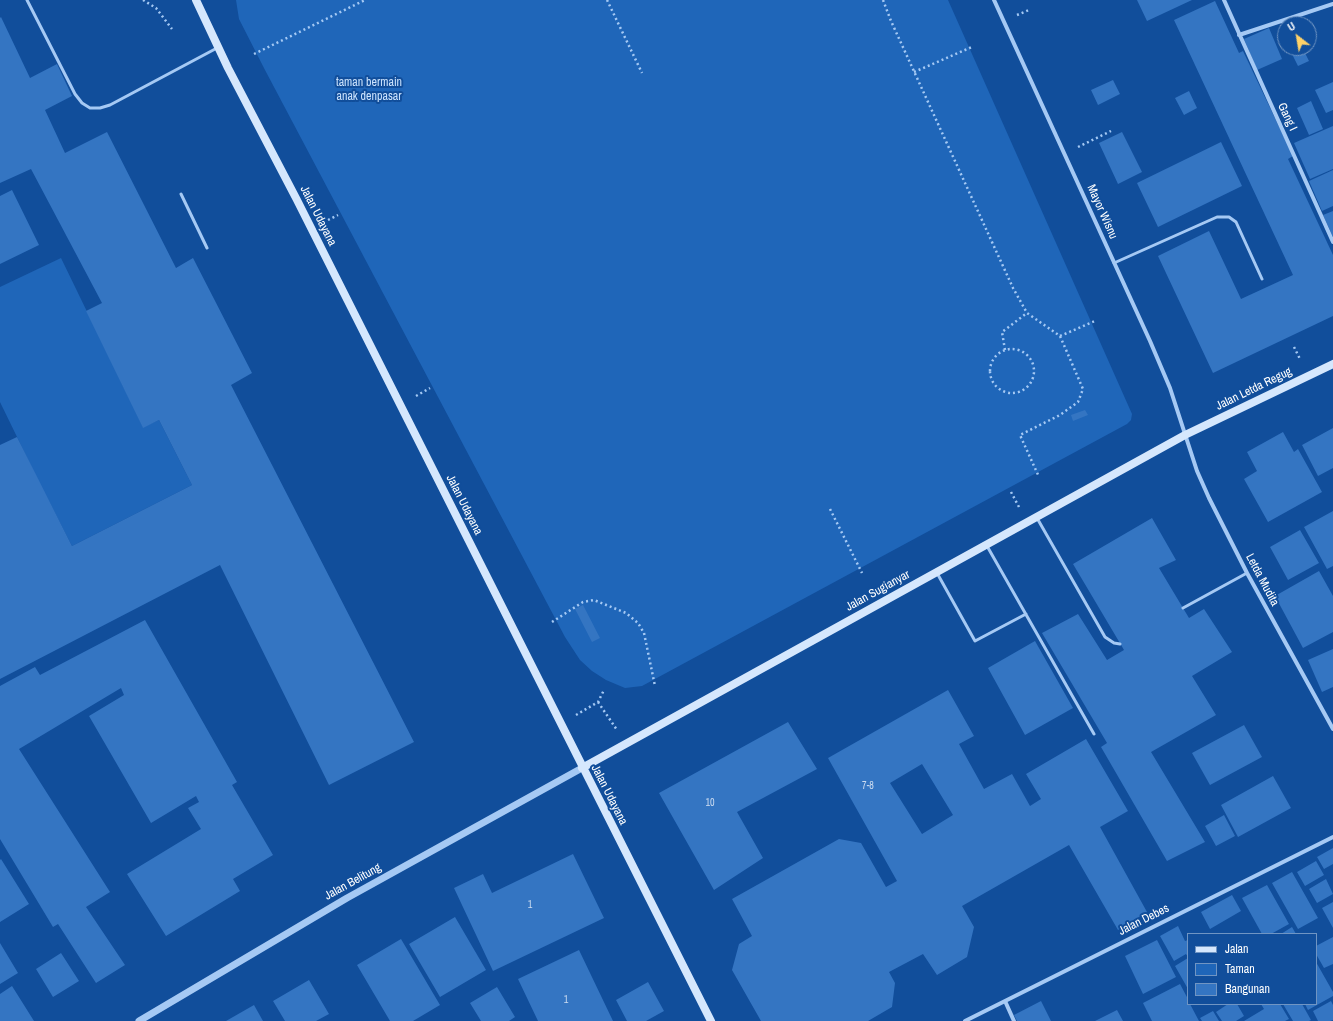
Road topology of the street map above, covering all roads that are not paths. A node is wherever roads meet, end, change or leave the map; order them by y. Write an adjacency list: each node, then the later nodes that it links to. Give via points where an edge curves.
1 (27, 0): 7 (lane, via 75,94 90,108 110,105)
2 (196, 0): 7 (main road, Jalan Udayana)
3 (994, 0): 11 (street, Mayor Wisnu)
4 (1224, 0): 6 (street, Gang I)
5 (1333, 4): 6 (street)
6 (1239, 35): 9 (street, Gang I)
7 (218, 48): 24 (main road, Jalan Udayana)
8 (181, 194): 10 (lane)
9 (1333, 242)
10 (207, 248)
11 (1114, 262): 12 (lane, via 1217,217 1229,217 1236,222); 14 (street, Mayor Wisnu, via 1170,388)
12 (1262, 279)
13 (1333, 364): 14 (main road, Jalan Letda Regug)
14 (1185, 435): 15 (main road, Jalan Sugianyar); 18 (street, Letda Mudita, via 1203,485)
15 (1036, 517): 16 (main road, Jalan Sugianyar); 21 (lane, via 1105,637)
16 (986, 545): 17 (main road, Jalan Sugianyar); 20 (lane)
17 (936, 572): 20 (lane, via 976,641); 24 (main road, Jalan Sugianyar)
18 (1247, 573): 19 (lane); 22 (street, Letda Mudita)
19 (1183, 608)
20 (1026, 614): 23 (lane)
21 (1120, 644)
22 (1333, 729)
23 (1094, 734)
24 (582, 768): 27 (street, Jalan Belitung, via 347,898); 28 (main road, Jalan Udayana)
25 (1333, 837): 26 (street, Jalan Debes)
26 (1005, 1001): 29 (street, Jalan Debes); 30 (street)
27 (139, 1021)
28 (711, 1021)
29 (965, 1021)
30 (1014, 1021)

